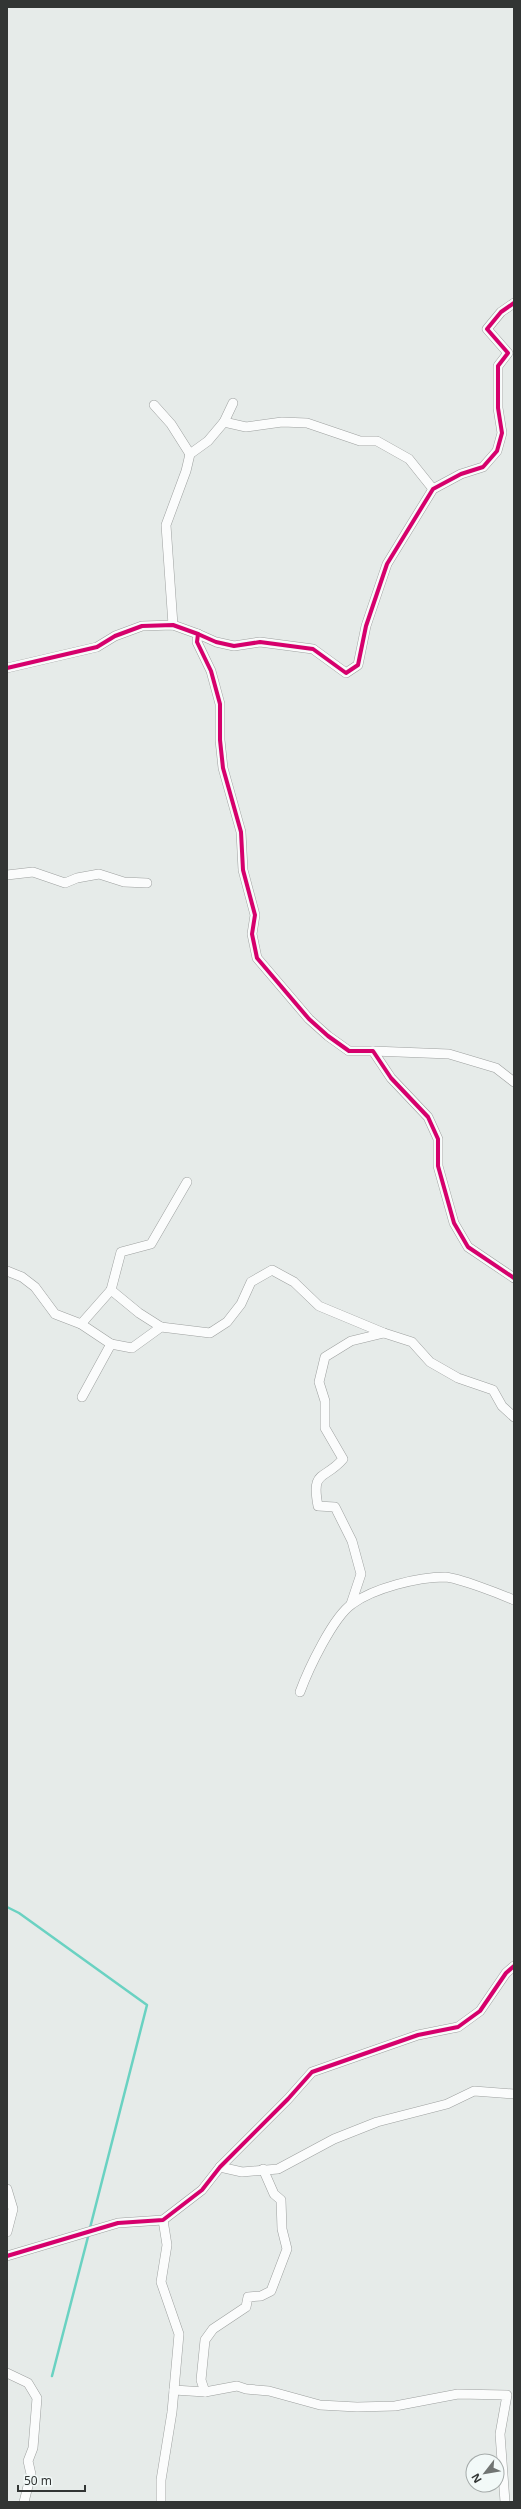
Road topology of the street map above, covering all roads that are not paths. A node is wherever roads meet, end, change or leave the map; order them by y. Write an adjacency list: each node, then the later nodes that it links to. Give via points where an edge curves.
1 (514, 304): 6 (street, via 501,312 487,329 508,353 498,366 498,408 502,433 497,451 483,467 461,474)
2 (154, 405): 5 (street, via 171,424)
3 (232, 406): 4 (street)
4 (228, 423): 5 (street); 6 (street, via 246,427 282,422 307,423 360,441 377,441 409,460)
5 (190, 454): 7 (street, via 166,525)
6 (433, 489): 8 (street, via 387,564 366,626 358,665 346,673 313,649 260,642 234,646)
7 (173, 625): 8 (street); 9 (street, via 142,626 115,636 97,647)
8 (198, 634): 12 (street, via 197,642 211,672 220,704 223,768 241,832 243,870 255,915 252,934 256,958 309,1019 328,1036 349,1051)
9 (7, 668)
10 (7, 875): 11 (street, via 33,872 65,882 99,874 124,882)
11 (147, 883)
12 (374, 1051): 13 (street, via 448,1054 496,1068); 16 (street, via 391,1078 428,1117 438,1139 438,1166 454,1223 468,1247)
13 (514, 1082)
14 (186, 1182): 17 (street, via 151,1244 121,1252)
15 (7, 1271): 18 (street, via 22,1277 35,1287 55,1314)
16 (514, 1278)
17 (111, 1290): 18 (street); 19 (street)
18 (81, 1324): 21 (street)
19 (160, 1327): 20 (street, via 210,1333 227,1322 241,1304 251,1282 272,1270 294,1282 319,1306); 21 (street, via 132,1348)
20 (384, 1333): 23 (street, via 412,1342 430,1362 458,1378 493,1390 502,1406); 25 (street, via 350,1341 325,1357 319,1382 325,1401 325,1428 343,1459 337,1467 320,1476 315,1487 318,1506 335,1508 352,1541 360,1574)
21 (112, 1344): 22 (street)
22 (82, 1397)
23 (514, 1417)
24 (514, 1600): 25 (street, via 446,1577 416,1580 385,1589)
25 (351, 1604): 26 (street, via 309,1669)
26 (300, 1692)
27 (514, 1966): 29 (street, via 506,1973 480,2011 458,2028 418,2035 312,2072 288,2100)
28 (514, 2094): 30 (street, via 474,2091 447,2104 377,2122 334,2139 278,2169)
29 (220, 2167): 30 (street, via 242,2172); 32 (street, via 202,2190)
30 (263, 2170): 37 (street, via 274,2194 281,2200 282,2229 287,2248 271,2291 261,2296 248,2296 246,2307 213,2329 205,2340 201,2380)
31 (7, 2189): 33 (street, via 12,2209)
32 (163, 2220): 34 (street, via 118,2223); 36 (street, via 167,2245 162,2282 179,2334)
33 (7, 2232)
34 (7, 2256)
35 (7, 2373): 39 (street, via 28,2383 37,2398 33,2448 28,2462 31,2474)
36 (174, 2390): 37 (street); 40 (street)
37 (205, 2392): 38 (street, via 237,2386 269,2391 320,2405 357,2407 395,2406 458,2394)
38 (511, 2395): 41 (street, via 500,2434)
39 (24, 2502)
40 (160, 2502)
41 (505, 2502)

